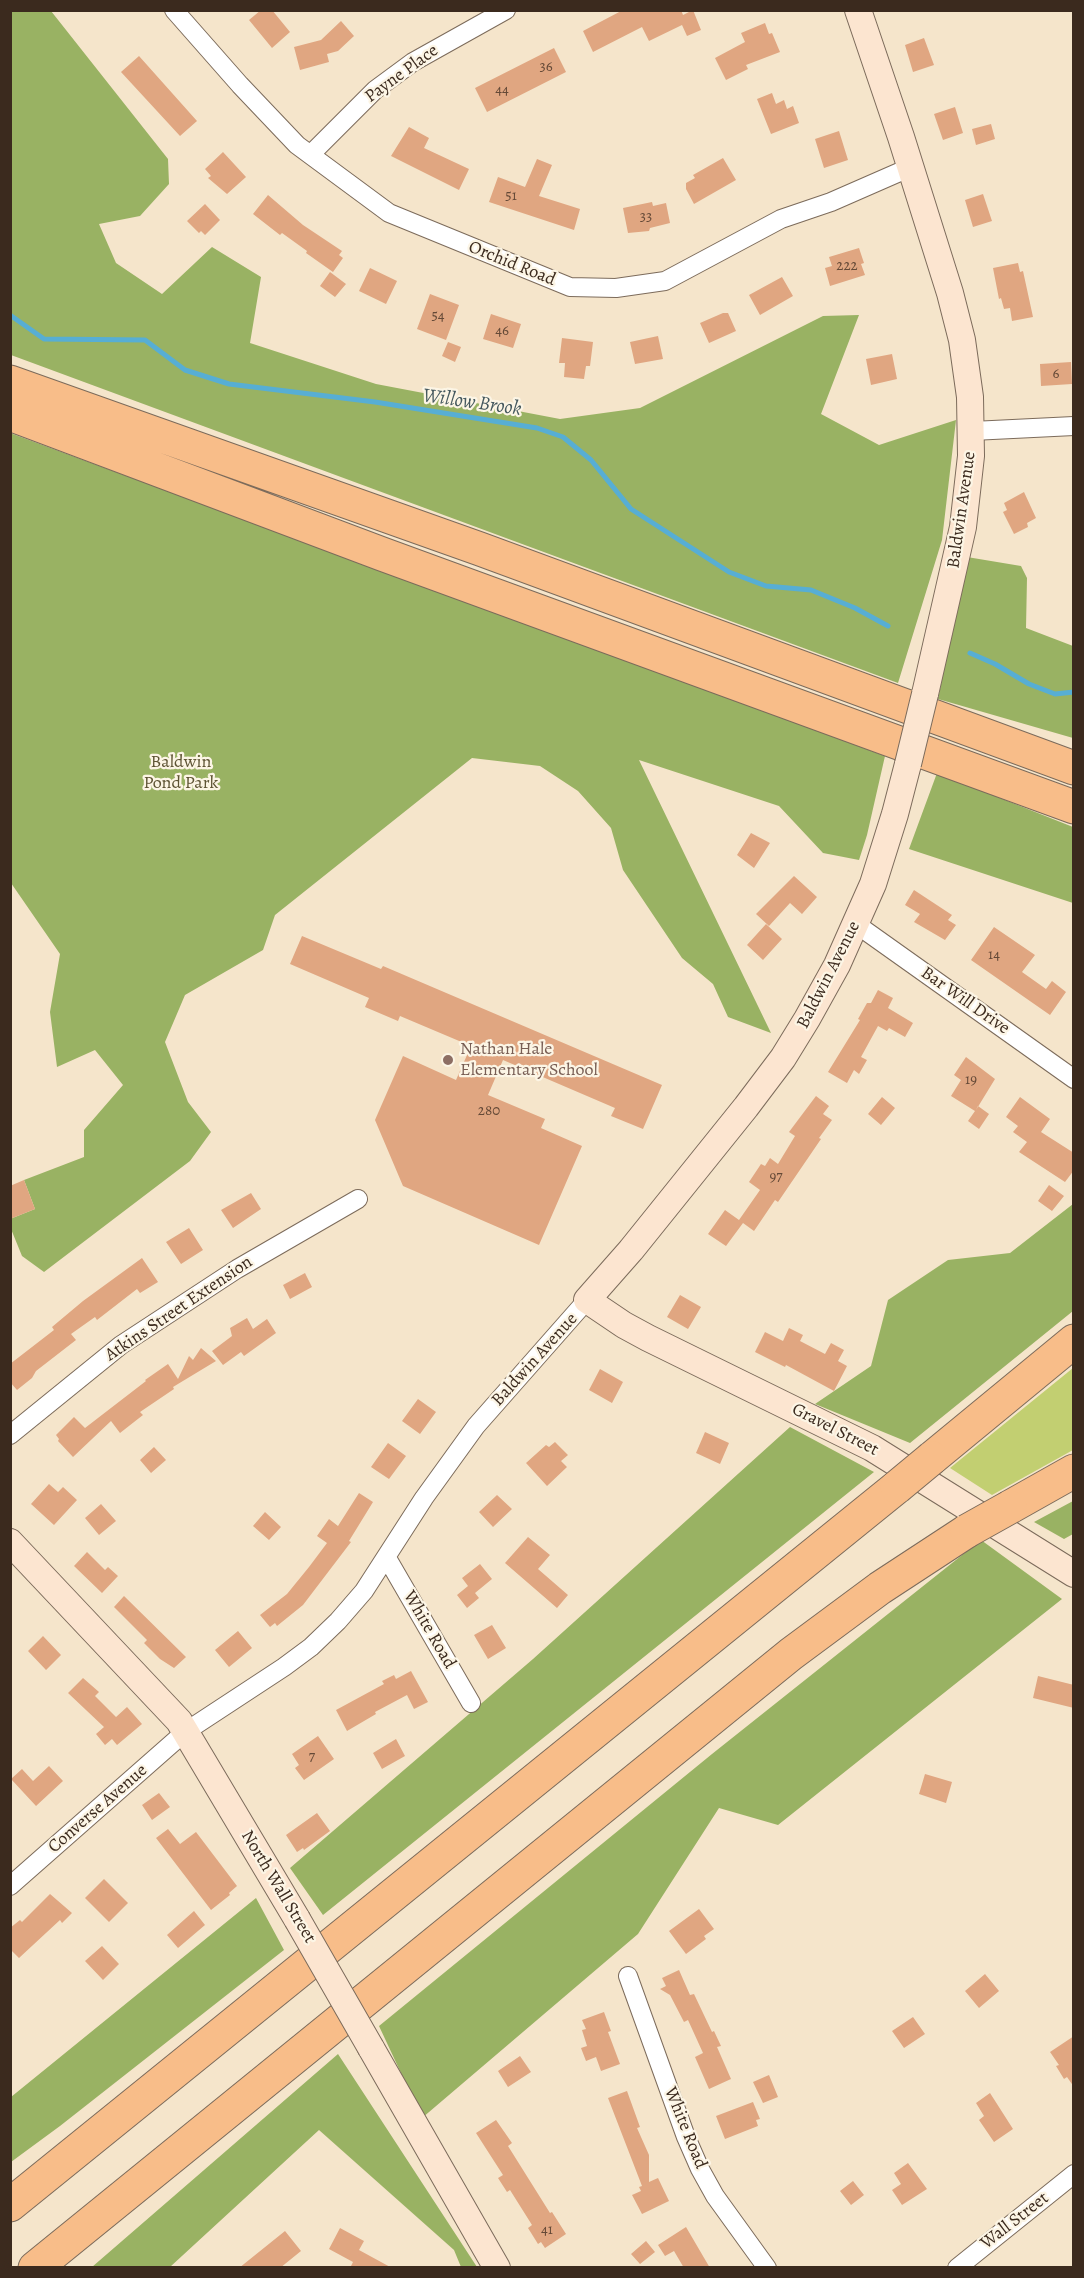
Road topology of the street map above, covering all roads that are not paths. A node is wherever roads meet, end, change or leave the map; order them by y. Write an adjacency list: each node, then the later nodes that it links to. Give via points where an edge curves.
1 (174, 10): 4 (street, Orchid Road, via 240,85)
2 (506, 10): 4 (street, Payne Place, via 413,62 375,90)
3 (858, 10): 5 (street, Baldwin Avenue)
4 (310, 154): 5 (street, Orchid Road, via 389,213 570,287 616,288 665,281 782,219)
5 (911, 167): 9 (street, Baldwin Avenue, via 962,340)
6 (10, 382): 10 (highway, via 470,545)
7 (10, 414): 11 (highway)
8 (1074, 426): 9 (street)
9 (972, 430): 12 (street, Baldwin Avenue, bridge, via 963,527 925,694 884,850)
10 (1074, 768)
11 (1074, 807)
12 (856, 924): 13 (street, Bar Will Drive); 15 (street, Baldwin Avenue, via 818,1002 771,1075)
13 (1074, 1079)
14 (358, 1199): 17 (street, Atkins Street Extension, via 237,1269 121,1345)
15 (588, 1300): 20 (street, Baldwin Avenue, via 476,1426); 21 (street, Gravel Street, via 648,1338 872,1448)
16 (1074, 1341): 27 (highway, bridge)
17 (10, 1435)
18 (1074, 1471): 28 (highway, bridge, via 967,1531 880,1588 791,1654)
19 (10, 1542): 23 (street, North Wall Street, via 167,1707)
20 (387, 1558): 22 (street, White Road); 23 (street, Baldwin Avenue, via 364,1591 311,1647)
21 (1074, 1574)
22 (471, 1703)
23 (185, 1732): 24 (street, Converse Avenue); 29 (street, North Wall Street, bridge, via 297,1919)
24 (10, 1886)
25 (628, 1976): 30 (street, White Road, via 700,2169 726,2213)
26 (1074, 2174): 31 (street, Wall Street)
27 (10, 2205)
28 (35, 2268)
29 (496, 2268)
30 (767, 2268)
31 (957, 2268)

